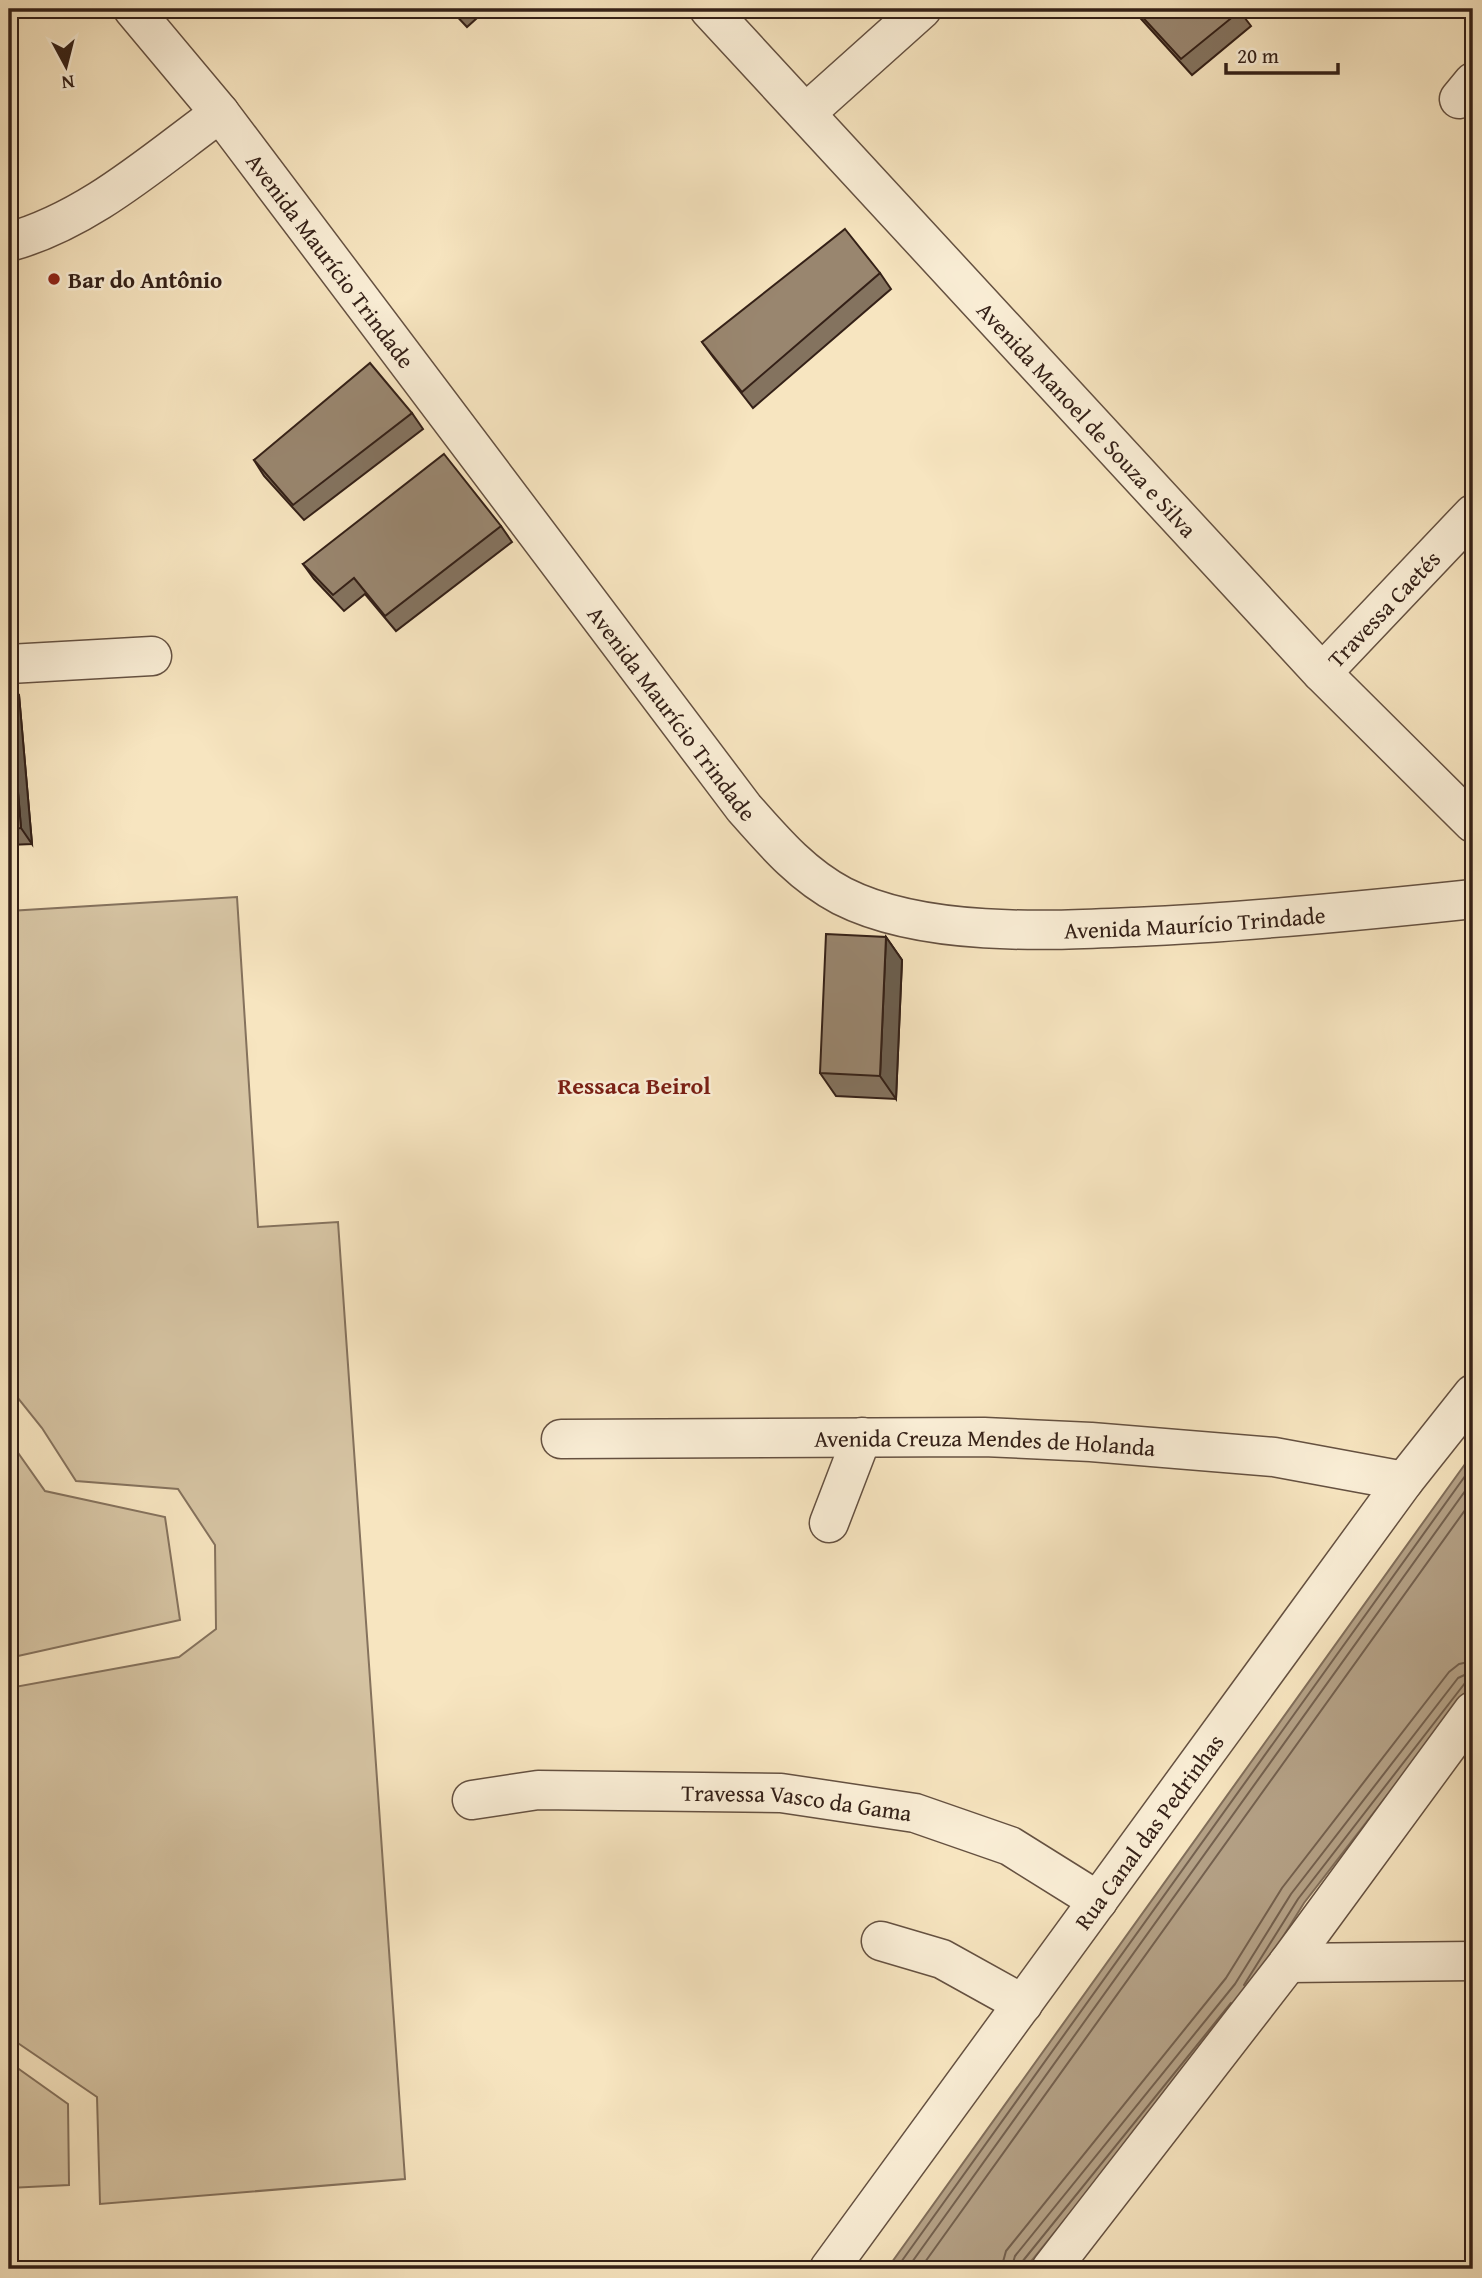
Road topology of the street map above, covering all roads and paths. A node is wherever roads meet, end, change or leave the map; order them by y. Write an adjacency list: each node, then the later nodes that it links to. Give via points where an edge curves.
1 (133, 9): 4 (street, Avenida Maurício Trindade)
2 (709, 9): 5 (street, Avenida Manoel de Souza e Silva)
3 (922, 9): 5 (street)
4 (220, 113): 6 (street, via 64,223); 12 (street, Avenida Maurício Trindade, via 744,808 794,864 843,896 893,915 983,928 1078,930 1251,922)
5 (806, 113): 10 (street, Avenida Manoel de Souza e Silva)
6 (9, 242)
7 (1473, 514): 10 (street, Travessa Caetés)
8 (152, 656): 9 (street)
9 (9, 664)
10 (1322, 673): 11 (street, Avenida Manoel de Souza e Silva)
11 (1473, 823)
12 (1473, 899)
13 (1473, 1394): 16 (street, Rua Canal das Pedrinhas)
14 (862, 1437): 15 (street, Avenida Creuza Mendes de Holanda); 16 (street, Avenida Creuza Mendes de Holanda, via 984,1437 1143,1446 1273,1457); 17 (street)
15 (561, 1438)
16 (1404, 1481): 20 (street, Rua Canal das Pedrinhas)
17 (829, 1523)
18 (1473, 1710): 23 (street)
19 (472, 1800): 20 (street, Travessa Vasco da Gama, via 538,1790 781,1793 915,1813 1010,1846)
20 (1098, 1901): 24 (street, Rua Canal das Pedrinhas)
21 (881, 1941): 24 (street, via 942,1959)
22 (1473, 1961): 23 (street)
23 (1288, 1963): 26 (street)
24 (1023, 2004): 25 (street, Rua Canal das Pedrinhas)
25 (829, 2269)
26 (1051, 2269)

